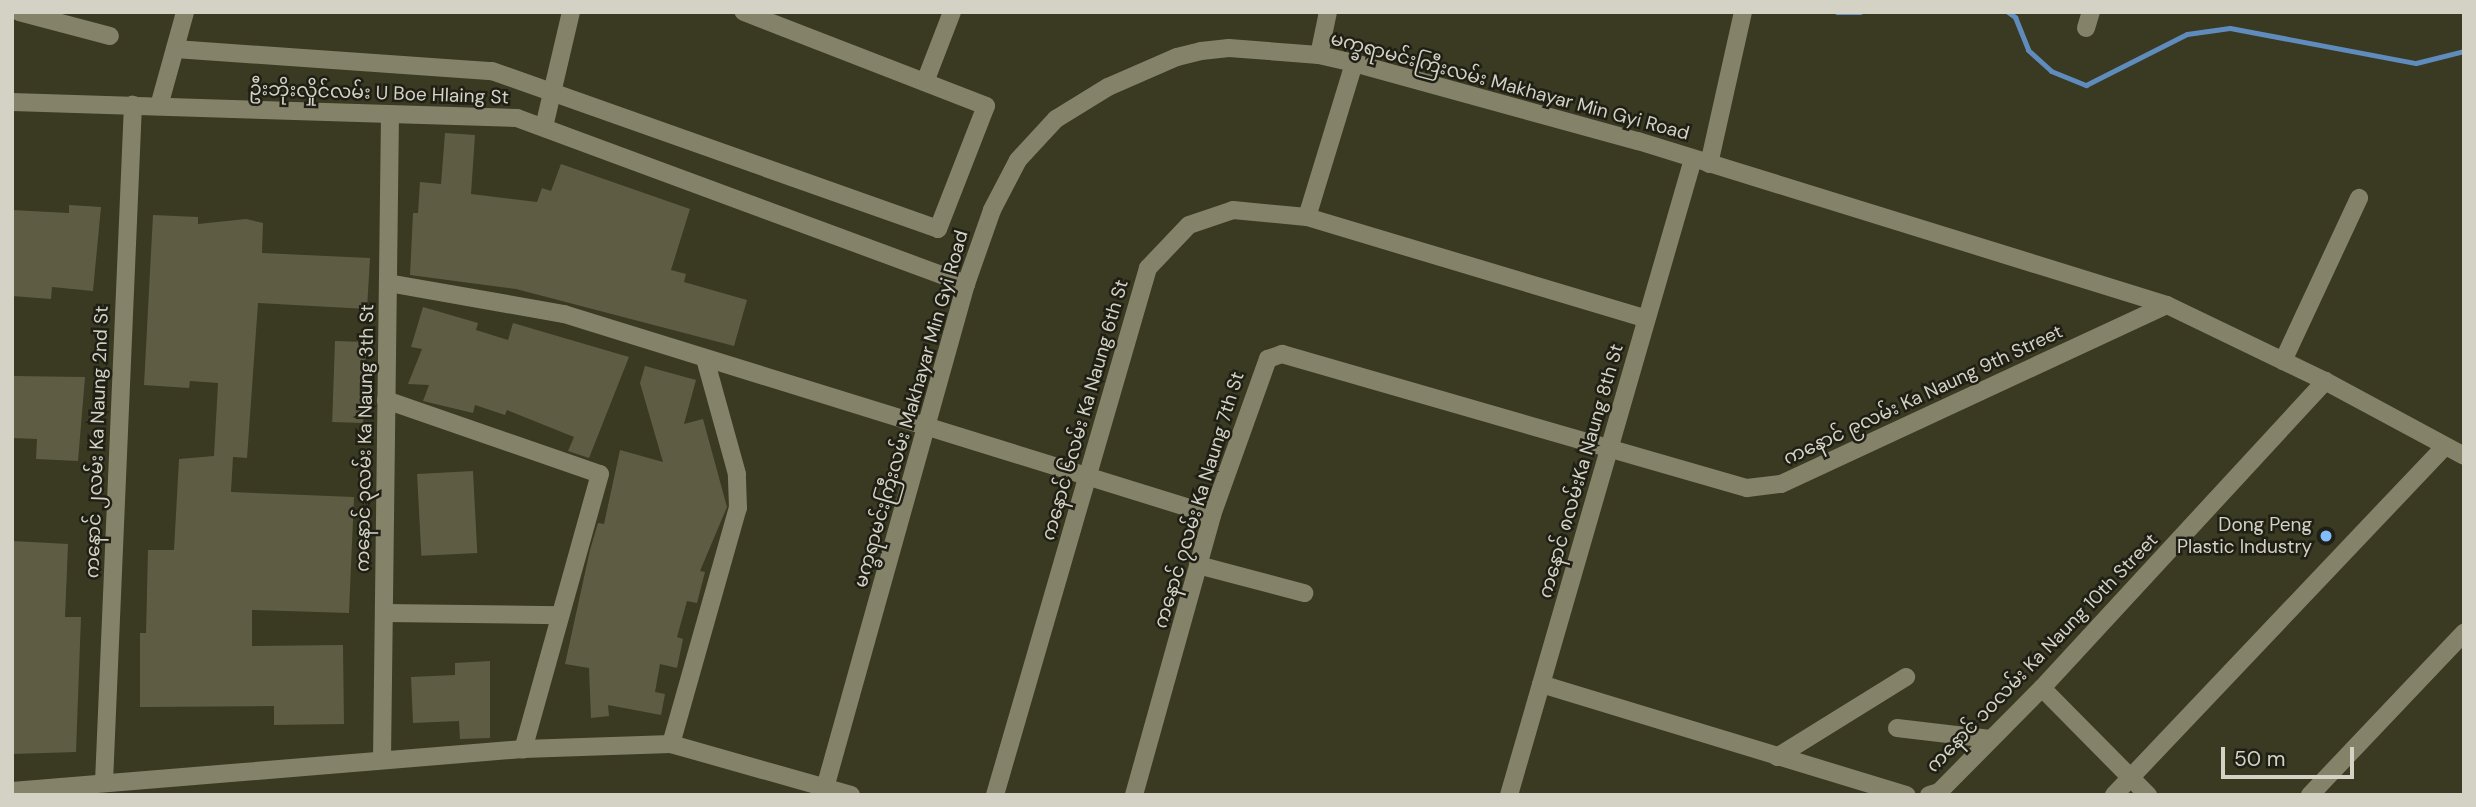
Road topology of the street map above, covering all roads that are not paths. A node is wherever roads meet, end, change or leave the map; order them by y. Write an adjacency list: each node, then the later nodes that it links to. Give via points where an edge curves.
1 (19, 12): 9 (street)
2 (186, 12): 10 (street)
3 (571, 12): 14 (street)
4 (744, 12): 8 (street)
5 (952, 12): 13 (street)
6 (1328, 12): 11 (street)
7 (1743, 12): 20 (street, ကနောင် ၈လမ်းKa Naung 8th St)
8 (790, 20): 13 (street)
9 (110, 36)
10 (175, 49): 14 (street, via 492,71); 17 (street)
11 (1319, 55): 12 (street, မက္ခရာမင်းကြီးလမ်း Makhayar Min Gyi Road); 24 (street, မက္ခရာမင်းကြီးလမ်း Makhayar Min Gyi Road, via 1229,48 1177,57 1108,87 1056,119 1018,160 992,211)
12 (1354, 63): 20 (street, မက္ခရာမင်းကြီးလမ်း Makhayar Min Gyi Road); 22 (street)
13 (925, 82): 14 (street, via 986,106 938,229)
14 (552, 90): 19 (street)
15 (12, 102): 16 (street, ဦးဘိုးလှိုင်လမ်း U Boe Hlaing St)
16 (133, 105): 17 (street, ဦးဘိုးလှိုင်လမ်း U Boe Hlaing St); 52 (street, ကနောင် ၂လမ်း Ka Naung 2nd St)
17 (159, 106): 18 (street, ဦးဘိုးလှိုင်လမ်း U Boe Hlaing St)
18 (390, 116): 19 (street, ဦးဘိုးလှိုင်လမ်း U Boe Hlaing St, via 517,118); 23 (street, ကနောင် ၃လမ်း Ka Naung 3th St)
19 (544, 127): 24 (street, ဦးဘိုးလှိုင်လမ်း U Boe Hlaing St)
20 (1701, 161): 25 (street, မက္ခရာမင်းကြီးလမ်း Makhayar Min Gyi Road); 26 (street, ကနောင် ၈လမ်းKa Naung 8th St)
21 (2359, 198): 28 (street)
22 (1307, 217): 26 (street, ကနောင် ၆လမ်း Ka Naung 6th St); 35 (street, ကနောင် ၆လမ်း Ka Naung 6th St, via 1233,210 1189,225 1168,242 1148,268)
23 (388, 283): 27 (street, via 564,314); 30 (street, ကနောင် ၃လမ်း Ka Naung 3th St)
24 (966, 284): 31 (street, မက္ခရာမင်းကြီးလမ်း Makhayar Min Gyi Road)
25 (2167, 305): 28 (street, မက္ခရာမင်းကြီးလမ်း Makhayar Min Gyi Road); 32 (street, ကနောင် ၉လမ်း Ka Naung 9th Street, via 1781,484 1747,488)
26 (1647, 319): 32 (street, ကနောင် ၈လမ်းKa Naung 8th St)
27 (705, 359): 31 (street); 47 (street, via 737,474 738,508)
28 (2283, 361): 29 (street, မက္ခရာမင်းကြီးလမ်း Makhayar Min Gyi Road)
29 (2325, 381): 33 (street, မက္ခရာမင်းကြီးလမ်း Makhayar Min Gyi Road); 44 (street, ကနောင် ၁၀လမ်း Ka Naung 10th Street)
30 (386, 400): 39 (street, ကနောင် ၃လမ်း Ka Naung 3th St); 40 (street, via 600,474)
31 (925, 429): 35 (street); 54 (street, မက္ခရာမင်းကြီးလမ်း Makhayar Min Gyi Road)
32 (1610, 445): 36 (street, ကနောင် ၇လမ်း Ka Naung 7th St, via 1282,354 1268,359 1260,372); 43 (street, ကနောင် ၈လမ်းKa Naung 8th St)
33 (2444, 447): 34 (street, မက္ခရာမင်းကြီးလမ်း Makhayar Min Gyi Road); 51 (street)
34 (2464, 456)
35 (1087, 478): 36 (street); 56 (street, ကနောင် ၆လမ်း Ka Naung 6th St)
36 (1212, 515): 37 (street, ကနောင် ၇လမ်း Ka Naung 7th St)
37 (1198, 565): 38 (street); 57 (street, ကနောင် ၇လမ်း Ka Naung 7th St)
38 (1304, 593)
39 (384, 613): 40 (street); 50 (street, ကနောင် ၃လမ်း Ka Naung 3th St)
40 (560, 615): 48 (street)
41 (2464, 633): 63 (street)
42 (1906, 677): 49 (street)
43 (1541, 684): 49 (street); 58 (street, ကနောင် ၈လမ်းKa Naung 8th St)
44 (2042, 688): 46 (street, ကနောင် ၁၀လမ်း Ka Naung 10th Street); 51 (street)
45 (1897, 728): 46 (street)
46 (1990, 739): 60 (street, ကနောင် ၁၀လမ်း Ka Naung 10th Street, via 1939,792)
47 (671, 744): 48 (street); 54 (street)
48 (523, 749): 50 (street)
49 (1777, 757): 59 (street)
50 (382, 760): 52 (street)
51 (2130, 778): 61 (street); 62 (street)
52 (104, 782): 53 (street)
53 (12, 791)
54 (824, 791): 55 (street)
55 (852, 795)
56 (995, 795)
57 (1134, 795)
58 (1509, 795)
59 (1907, 795)
60 (1929, 795)
61 (2114, 795)
62 (2148, 795)
63 (2310, 795)

